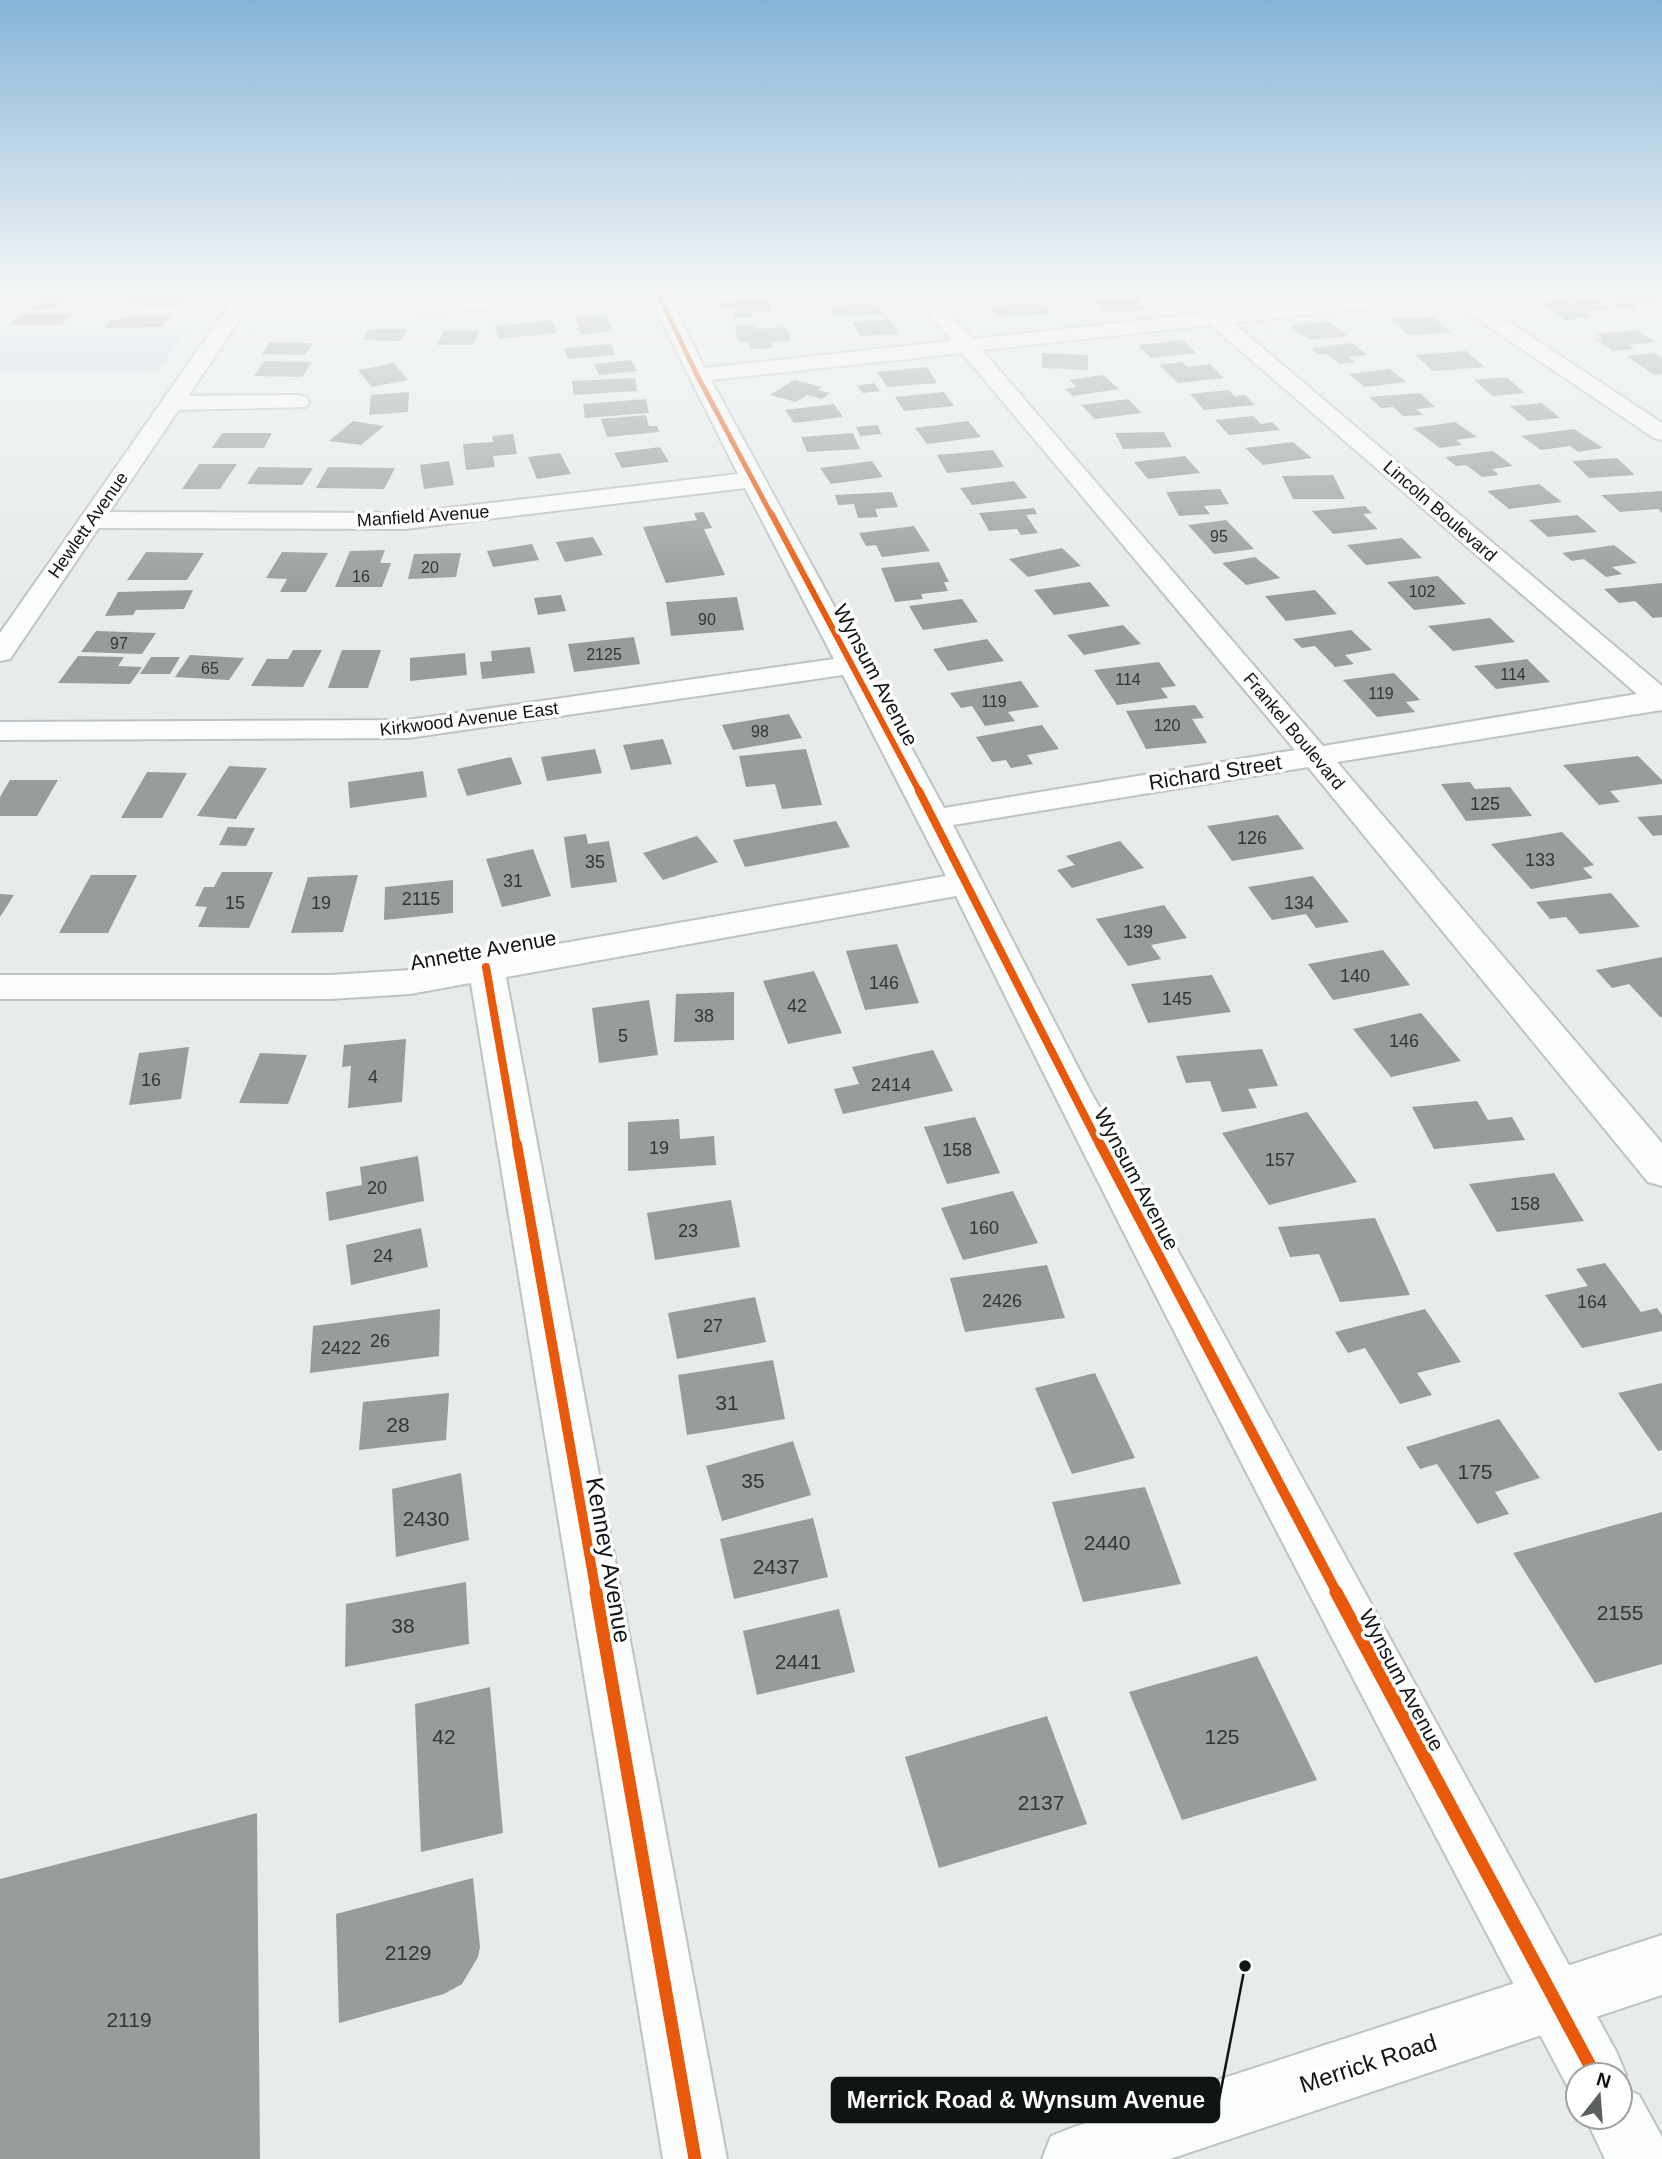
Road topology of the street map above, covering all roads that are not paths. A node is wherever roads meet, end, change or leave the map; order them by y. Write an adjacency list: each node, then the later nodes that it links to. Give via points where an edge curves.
1 (179, 395): 7 (street, Hewlett Avenue)
2 (708, 395): 9 (street, Wynsum Avenue)
3 (1008, 395): 15 (street, Frankel Boulevard)
4 (1305, 395): 13 (street, Lincoln Boulevard)
5 (1605, 395): 8 (street)
6 (298, 402): 7 (street)
7 (173, 403): 10 (street, Hewlett Avenue)
8 (1662, 433)
9 (752, 480): 10 (street, Manfield Avenue, via 405,520); 12 (street, Wynsum Avenue)
10 (92, 520): 11 (street, Hewlett Avenue)
11 (0, 653)
12 (851, 665): 14 (street, Kirkwood Avenue East, via 408,729); 16 (street, Wynsum Avenue)
13 (1661, 700): 15 (street, Richard Street)
14 (0, 731)
15 (1316, 756): 16 (street, Richard Street); 20 (street, Frankel Boulevard)
16 (934, 819): 17 (street, Wynsum Avenue)
17 (967, 883): 18 (street, Annette Avenue); 22 (street, Wynsum Avenue, via 1067,1083 1444,1797)
18 (486, 967): 19 (street, Annette Avenue, via 410,982 330,987); 25 (street, Kenney Avenue)
19 (0, 987)
20 (1662, 1171)
21 (1662, 1965): 22 (street, Merrick Road)
22 (1557, 2001): 23 (street, Wynsum Avenue); 26 (street, Merrick Road)
23 (1588, 2061)
24 (1624, 2131): 27 (street)
25 (695, 2159)
26 (1074, 2159)
27 (1639, 2159)

